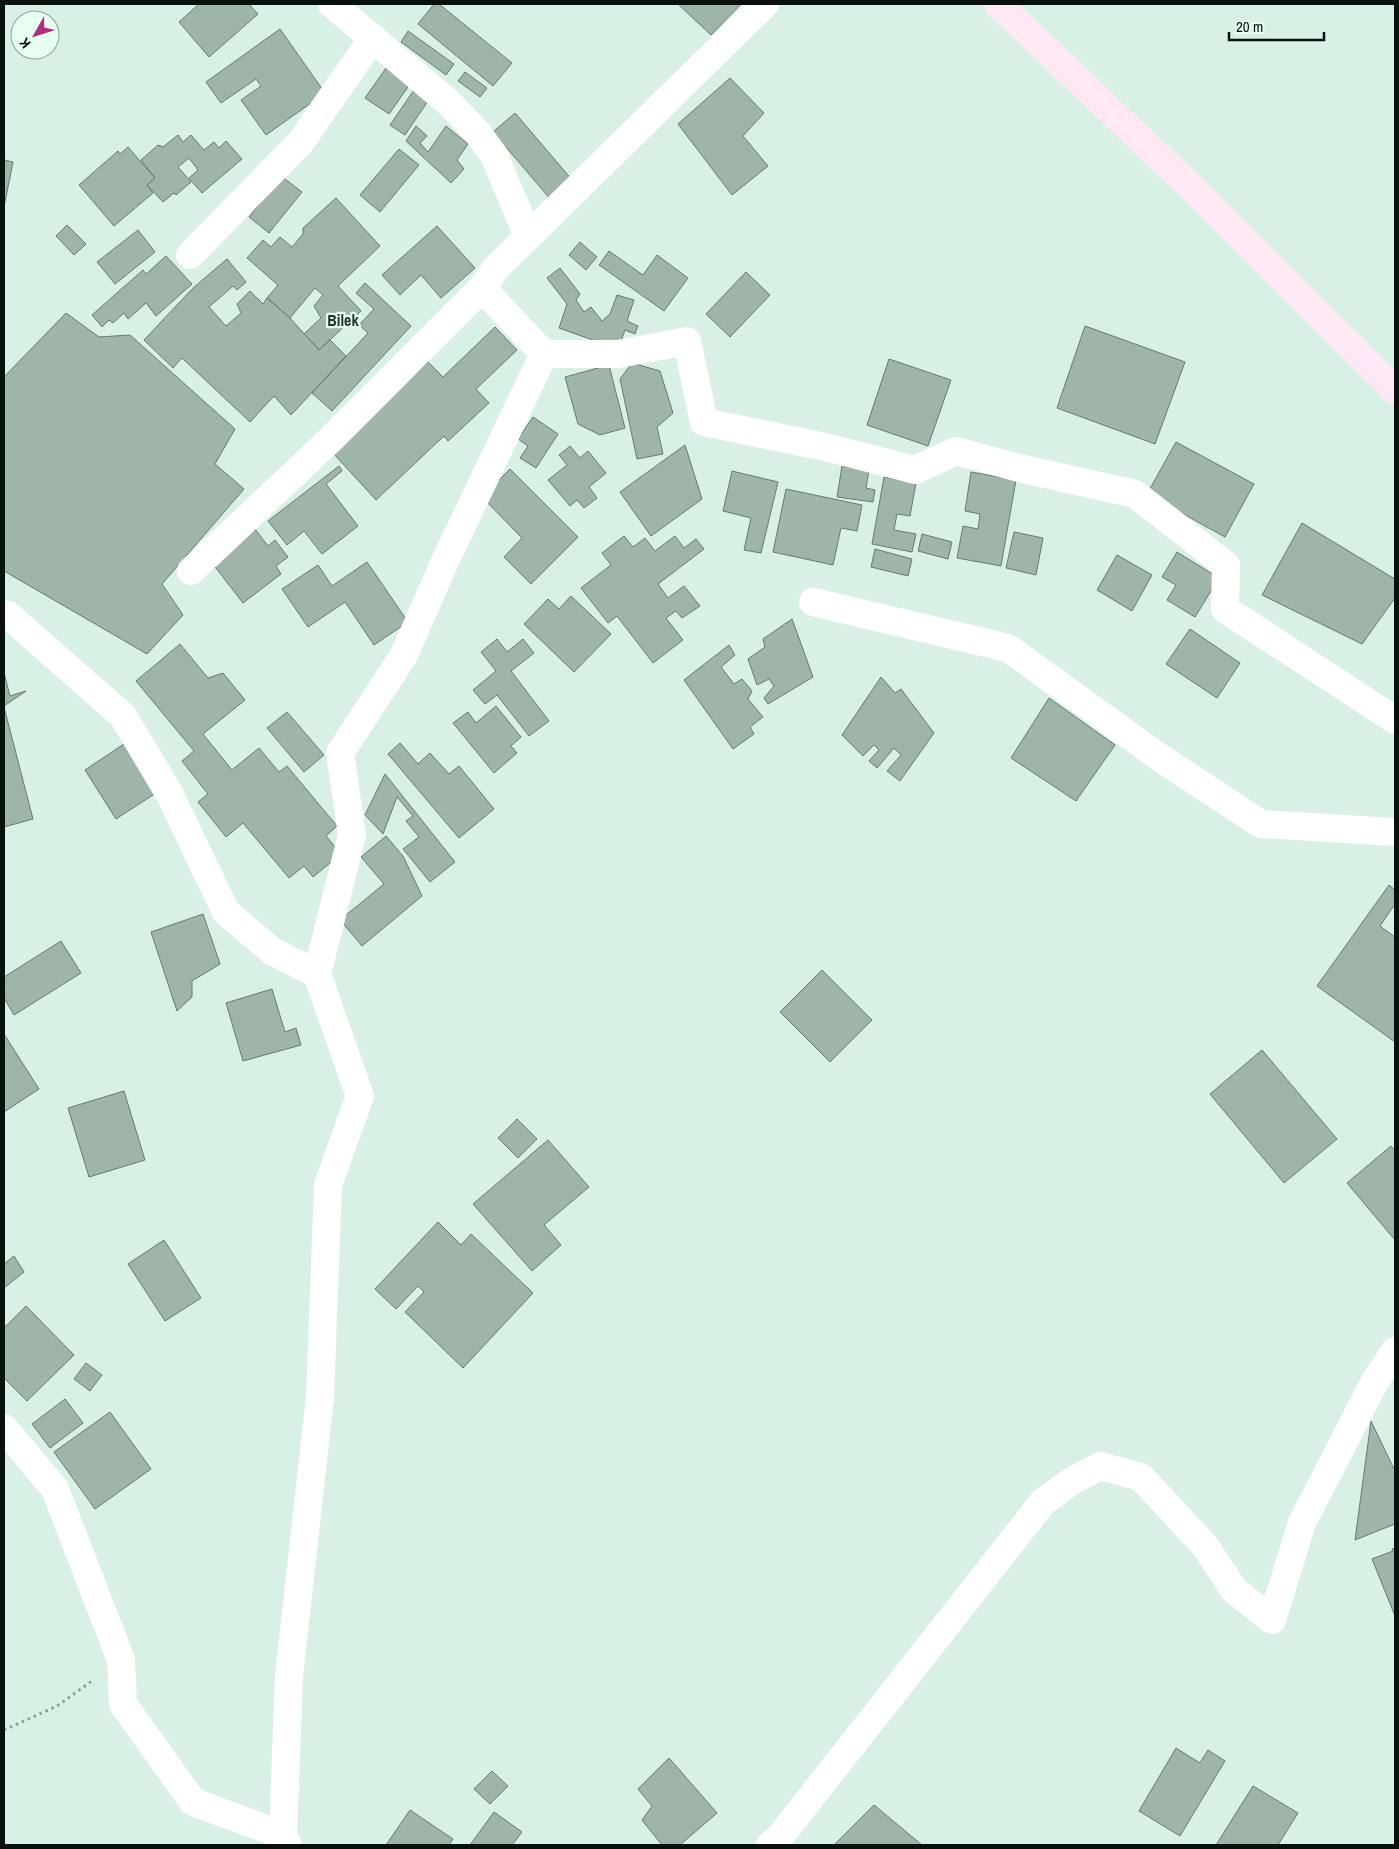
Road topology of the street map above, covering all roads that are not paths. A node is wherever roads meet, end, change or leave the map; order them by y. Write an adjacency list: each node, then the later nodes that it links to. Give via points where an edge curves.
1 (332, 4): 4 (street)
2 (765, 4): 5 (street)
3 (998, 4): 9 (main road, via 1194,190)
4 (373, 38): 5 (street, via 449,103 476,131 494,155); 6 (street, via 300,143)
5 (528, 236): 7 (street, via 496,268)
6 (190, 255)
7 (482, 288): 8 (street); 10 (street, via 330,440)
8 (544, 354): 13 (street, via 618,354 686,340 704,422 915,470 956,451 1134,494 1226,565 1225,608); 15 (street, via 404,655 340,753 352,835)
9 (1395, 390)
10 (191, 571)
11 (813, 602): 14 (street, via 1008,648 1162,759 1261,824)
12 (4, 614): 15 (street, via 122,716 170,794 226,912 272,951)
13 (1395, 720)
14 (1395, 832)
15 (318, 974): 18 (street, via 360,1096 328,1185 320,1397 289,1676)
16 (1395, 1351): 19 (street, via 1374,1383 1302,1523 1272,1620 1234,1590 1205,1546 1141,1477 1100,1466 1043,1502 779,1838)
17 (4, 1428): 18 (street, via 55,1489 120,1660 123,1704 193,1802)
18 (286, 1840)
19 (770, 1845)

